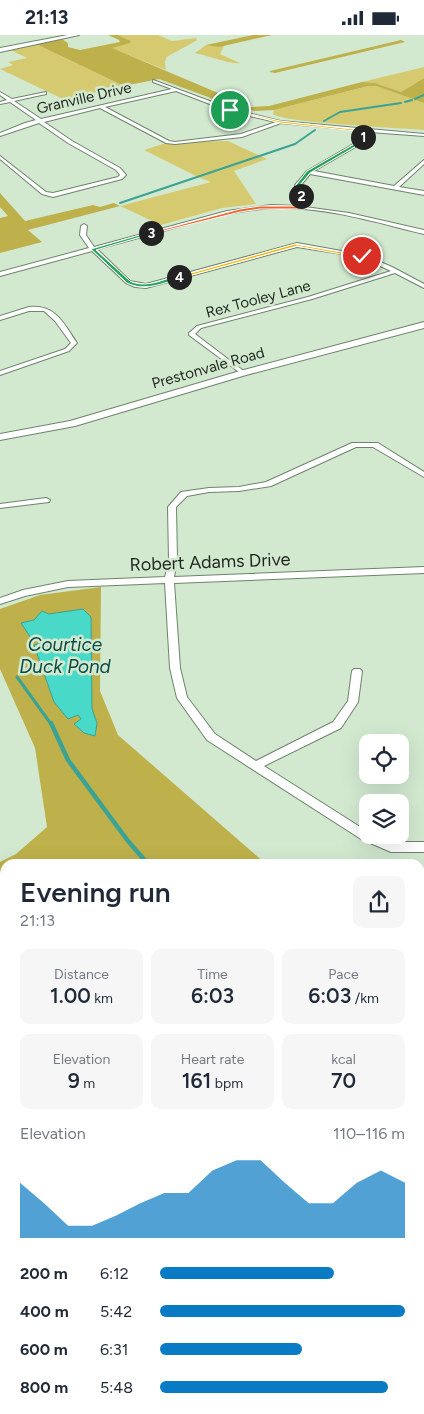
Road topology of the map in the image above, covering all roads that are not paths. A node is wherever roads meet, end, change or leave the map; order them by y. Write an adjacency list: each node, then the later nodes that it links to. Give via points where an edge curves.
1 (76, 35): 2 (street)
2 (0, 50)
3 (154, 81): 4 (street)
4 (176, 90): 9 (street, Granville Drive); 11 (street, via 230,110)
5 (0, 93): 7 (street)
6 (44, 93): 7 (street)
7 (11, 101): 8 (street); 10 (street)
8 (0, 103)
9 (101, 107): 10 (street, Granville Drive); 11 (street, via 175,143 244,137)
10 (42, 121): 13 (street, Granville Drive); 15 (street, via 123,175 112,181 53,195 44,193)
11 (280, 122): 12 (street)
12 (368, 131): 14 (street); 17 (street, via 357,144)
13 (0, 135)
14 (424, 135)
15 (0, 157)
16 (424, 161): 18 (street)
17 (309, 172): 18 (street); 20 (street, via 298,185)
18 (395, 188): 19 (street)
19 (424, 193)
20 (303, 208): 22 (street); 23 (street, via 232,212)
21 (84, 226): 23 (street, via 83,235)
22 (424, 232)
23 (93, 249): 24 (street, via 128,282 146,286 297,245 362,256); 25 (street)
24 (396, 271): 26 (street); 30 (street, Rex Tooley Lane, via 310,299 199,327 191,334)
25 (0, 274)
26 (424, 286)
27 (0, 318): 29 (street, via 31,310 46,310 74,343 67,350)
28 (424, 325): 30 (street, Prestonvale Road)
29 (0, 373)
30 (243, 373): 31 (street, Prestonvale Road, via 72,423)
31 (0, 437)
32 (424, 474): 36 (street, via 375,445 355,445 268,483 184,494 172,507 173,560)
33 (46, 500): 34 (street)
34 (0, 506)
35 (424, 570): 36 (street, Robert Adams Drive)
36 (169, 579): 37 (street, Robert Adams Drive, via 68,584); 39 (street, via 175,668 182,698 212,737)
37 (0, 601)
38 (357, 671): 39 (street, via 353,703 337,725)
39 (255, 766): 40 (street, via 364,836 391,847)
40 (424, 847)

